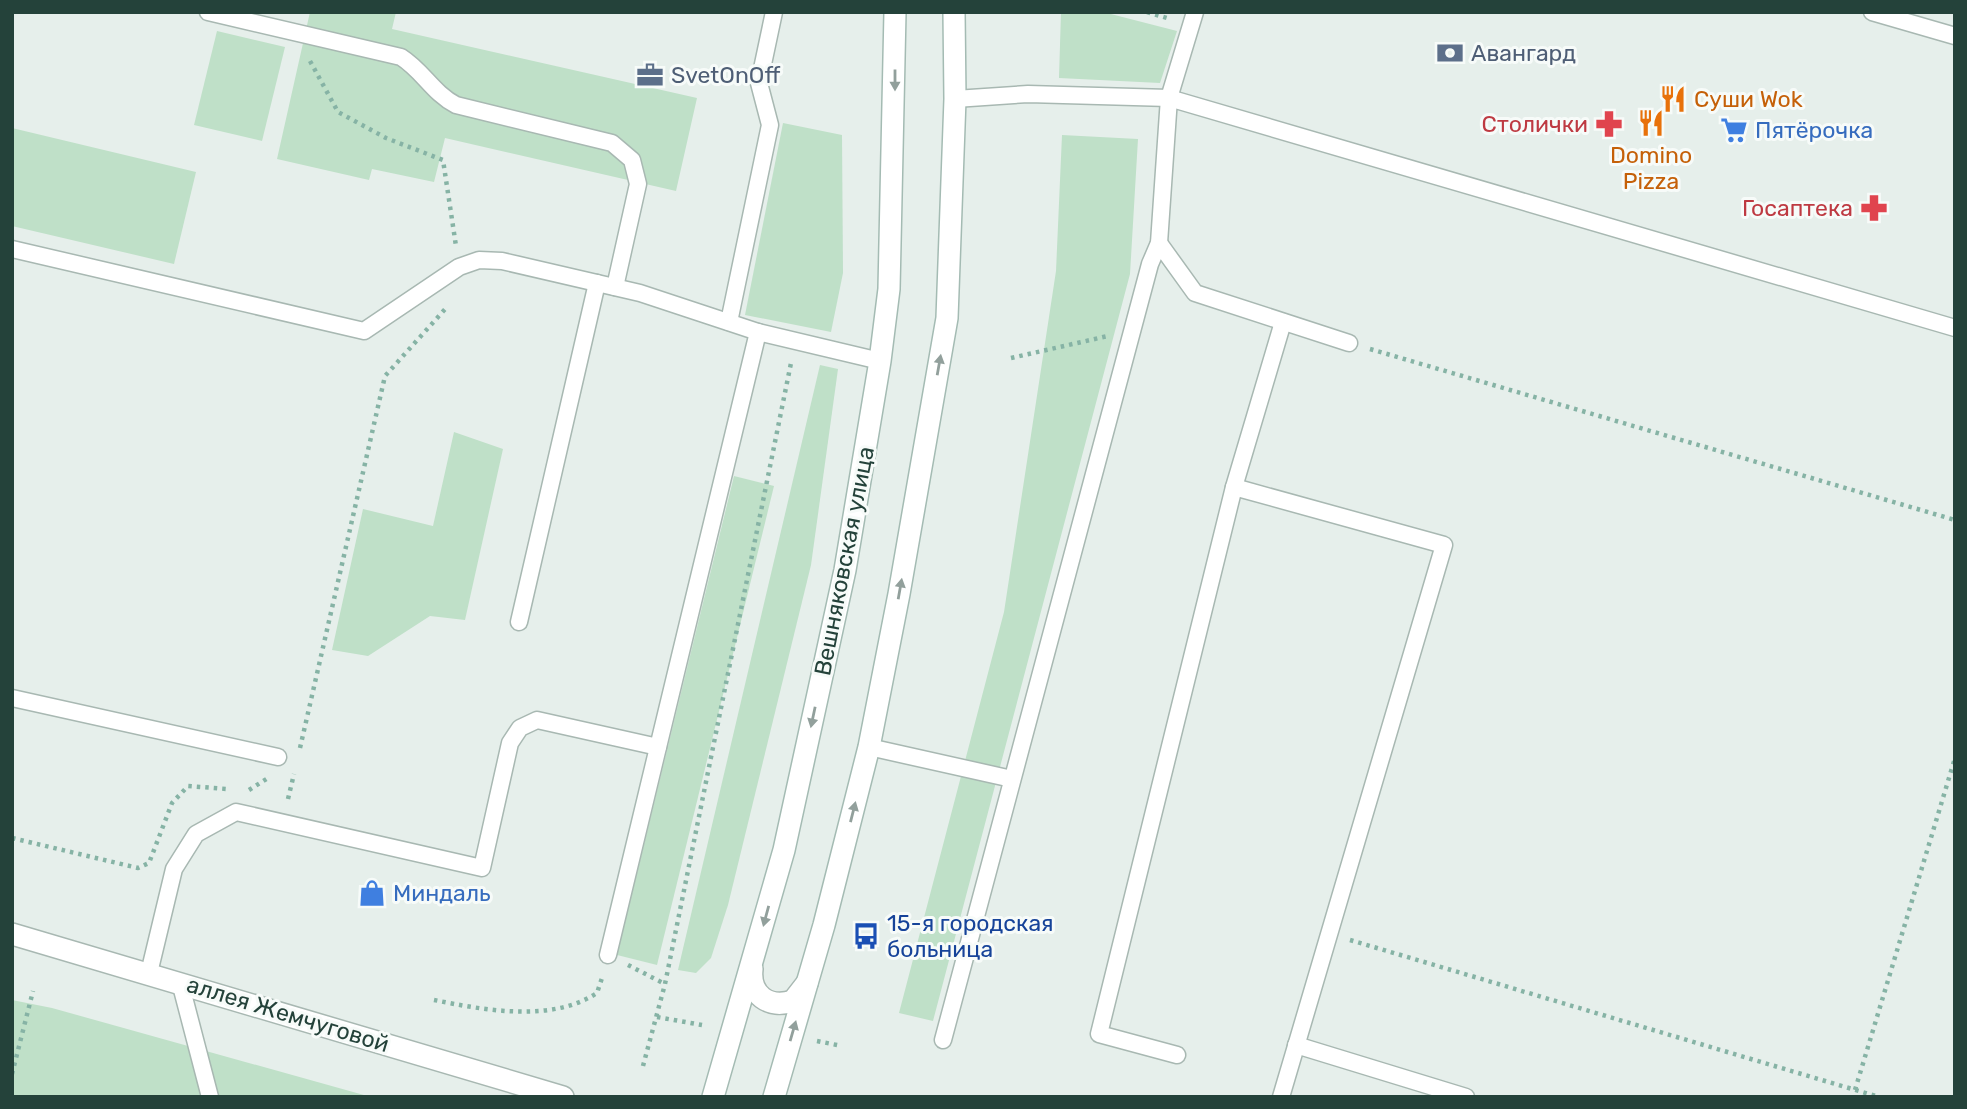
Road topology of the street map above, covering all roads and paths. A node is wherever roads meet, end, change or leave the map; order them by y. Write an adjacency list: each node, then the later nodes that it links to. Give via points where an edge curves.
1 (208, 12): 7 (lane)
2 (774, 12): 16 (lane, via 758,83 770,125)
3 (895, 12): 24 (main road, Вешняковская улица, one-way to 24, via 889,289)
4 (954, 12): 10 (main road)
5 (1195, 12): 9 (lane)
6 (1872, 12): 8 (lane)
7 (293, 32): 13 (path, via 338,112 386,138 443,160); 15 (lane, via 401,57 456,105 612,143 632,160 638,184)
8 (1955, 36)
9 (1169, 98): 10 (lane, via 1028,94); 11 (lane); 18 (lane)
10 (955, 99): 30 (main road, one-way to 10, via 947,318)
11 (1159, 243): 17 (lane, via 1195,293); 19 (lane)
12 (12, 249): 13 (lane, via 363,331)
13 (459, 267): 14 (lane, via 479,260 502,261); 32 (path, via 462,291 385,376)
14 (597, 283): 15 (lane); 27 (lane)
15 (615, 288): 16 (lane)
16 (729, 322): 20 (lane)
17 (1283, 322): 22 (lane); 25 (lane)
18 (1955, 328)
19 (1133, 330): 23 (path); 36 (lane)
20 (758, 332): 21 (lane); 29 (lane)
21 (795, 341): 24 (lane); 46 (path)
22 (1349, 343): 26 (path)
23 (1011, 358)
24 (880, 361): 42 (main road, Вешняковская улица, one-way to 42, via 845,570 784,850)
25 (1234, 487): 39 (lane, via 1444,545); 55 (lane, via 1099,1034)
26 (1955, 520)
27 (519, 622)
28 (12, 698): 31 (lane)
29 (658, 747): 37 (lane, via 537,720 520,728 510,743 482,868); 41 (lane)
30 (869, 747): 36 (lane); 45 (main road, one-way to 30)
31 (278, 757)
32 (298, 758)
33 (1955, 758): 58 (path)
34 (295, 771): 37 (path)
35 (272, 776): 38 (path, via 250,790 188,786 172,803 149,863 138,868)
36 (1012, 779): 51 (lane)
37 (284, 821): 43 (lane, via 236,812 196,834 174,869)
38 (12, 838)
39 (1329, 933): 53 (lane); 58 (path)
40 (12, 934): 43 (main road, аллея Жемчуговой)
41 (608, 954): 46 (path); 48 (path, via 597,993 584,1002 491,1012)
42 (752, 969): 45 (main road, via 755,990 772,1003 793,1000); 61 (main road, Вешняковская улица)
43 (149, 973): 44 (main road, аллея Жемчуговой)
44 (180, 982): 59 (lane); 60 (main road, аллея Жемчуговой)
45 (807, 983): 62 (main road, one-way to 45)
46 (665, 985): 49 (path)
47 (33, 991): 57 (path)
48 (434, 1000)
49 (657, 1017): 50 (path); 56 (path)
50 (702, 1025)
51 (943, 1040)
52 (817, 1041): 54 (path)
53 (1296, 1045): 63 (lane); 64 (lane)
54 (842, 1046)
55 (1177, 1055)
56 (643, 1066)
57 (12, 1073)
58 (1856, 1090): 65 (path)
59 (210, 1097)
60 (564, 1097)
61 (713, 1097)
62 (774, 1097)
63 (1281, 1097)
64 (1466, 1097)
65 (1879, 1097)

